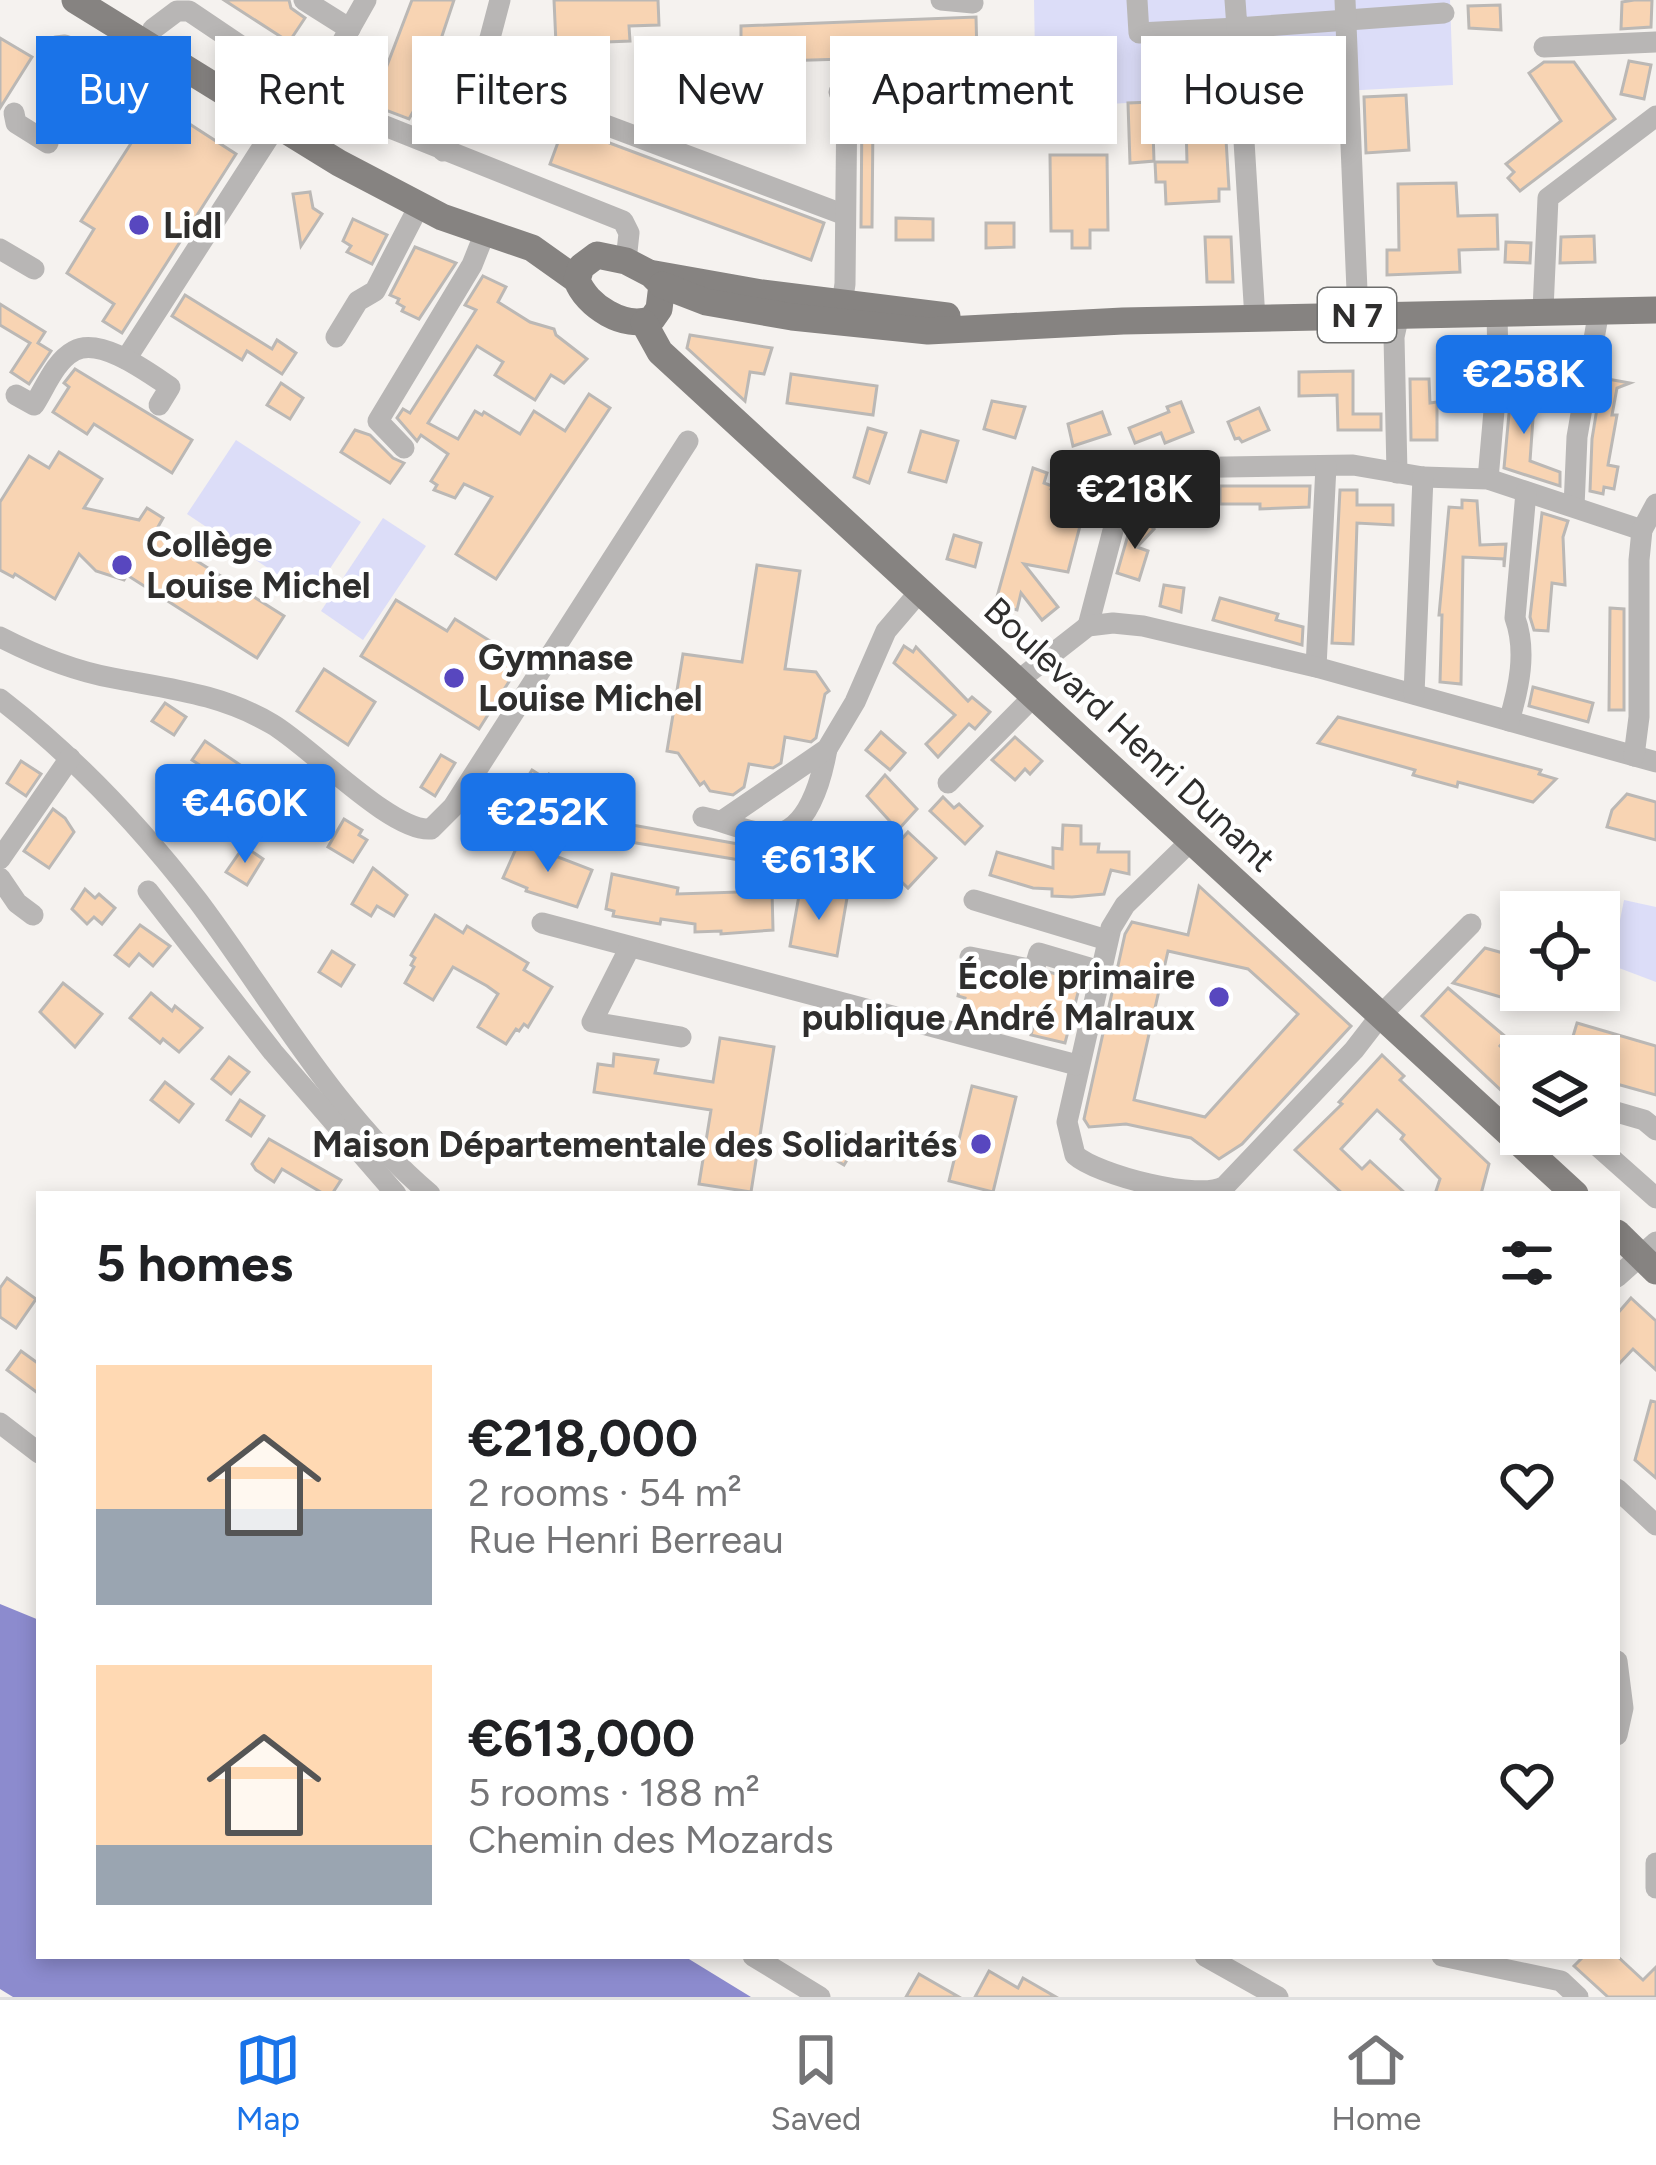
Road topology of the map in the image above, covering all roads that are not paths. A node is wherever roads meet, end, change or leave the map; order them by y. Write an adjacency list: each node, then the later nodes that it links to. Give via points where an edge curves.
1 (75, 0): 15 (main road)
2 (108, 0): 13 (main road, N 7)
3 (304, 0): 14 (street)
4 (366, 0): 14 (street)
5 (500, 0): 18 (street)
6 (940, 0): 9 (street)
7 (1137, 0): 12 (street, via 1139,33)
8 (1235, 0): 12 (street)
9 (973, 3)
10 (1345, 10): 11 (street); 12 (street); 45 (street)
11 (1444, 13)
12 (1237, 28): 47 (street)
13 (153, 29): 16 (street, via 189,11); 35 (main road, N 7, via 427,191)
14 (350, 29): 17 (street)
15 (131, 36)
16 (228, 36)
17 (346, 36)
18 (488, 36)
19 (1656, 42): 20 (street)
20 (1544, 47)
21 (14, 112): 25 (street, via 16,123)
22 (1656, 116): 40 (street, via 1548,198)
23 (388, 126): 30 (street)
24 (610, 132): 32 (street)
25 (36, 136)
26 (264, 144): 51 (street)
27 (308, 144): 31 (main road)
28 (446, 144): 30 (street)
29 (842, 144): 32 (street)
30 (443, 151): 37 (street, via 623,221)
31 (419, 206): 33 (main road); 50 (street, via 376,291 358,301)
32 (845, 215): 39 (street)
33 (486, 230): 38 (main road, via 532,248); 55 (street, via 378,422)
34 (0, 249): 36 (street)
35 (597, 255): 37 (main road, N 7); 38 (main road)
36 (34, 269)
37 (646, 273): 39 (main road, N 7); 46 (main road, N 7, via 706,302); 48 (main road, via 659,309)
38 (577, 280): 48 (main road, via 589,301)
39 (842, 303): 46 (street); 49 (main road, N 7)
40 (1543, 310): 41 (main road, N 7); 43 (main road, N 7)
41 (1599, 310): 42 (main road, N 7); 62 (street)
42 (1656, 310)
43 (1497, 311): 44 (main road, N 7); 59 (street)
44 (1399, 314): 45 (main road, N 7); 57 (street)
45 (1358, 315): 47 (main road, N 7)
46 (792, 317): 49 (main road, N 7, via 928,331)
47 (1255, 319): 49 (main road, N 7)
48 (644, 323): 64 (main road, Boulevard Henri Dunant, via 661,352)
49 (998, 328)
50 (336, 337)
51 (126, 358): 52 (street, via 77,348 34,406); 53 (street, via 170,387)
52 (16, 395)
53 (159, 405)
54 (688, 441): 66 (street, via 431,830 401,823 245,709 82,671)
55 (404, 448)
56 (1326, 466): 57 (street); 65 (street, via 1145,472 1121,500); 67 (street)
57 (1396, 472): 58 (street)
58 (1423, 478): 59 (street); 69 (street)
59 (1488, 479): 60 (street)
60 (1526, 492): 62 (street); 71 (street, via 1515,618 1519,691)
61 (1656, 503): 63 (street)
62 (1574, 507): 63 (street)
63 (1642, 530): 74 (street)
64 (921, 590): 68 (main road, Boulevard Henri Dunant); 72 (street, via 886,631)
65 (1088, 626): 67 (street, via 1143,626); 68 (street, via 1063,642)
66 (0, 637)
67 (1316, 667): 69 (street)
68 (1027, 688): 75 (street); 76 (main road, Boulevard Henri Dunant)
69 (1414, 694): 71 (street)
70 (0, 699): 73 (street)
71 (1510, 721): 74 (street)
72 (827, 749): 72 (street, via 712,819 768,834 790,828 821,780)
73 (70, 758): 77 (street); 95 (street, via 170,867 302,1050)
74 (1645, 759)
75 (948, 783)
76 (1192, 840): 84 (street, via 1125,905); 88 (main road, Boulevard Henri Dunant)
77 (0, 859)
78 (0, 878): 81 (street)
79 (148, 890): 94 (street)
80 (974, 901): 84 (street)
81 (33, 915)
82 (542, 923): 85 (street)
83 (1471, 924): 88 (street)
84 (1107, 940): 87 (street)
85 (630, 947): 89 (street, via 592,1022); 90 (street)
86 (970, 957): 87 (street, via 1034,970 1039,953)
87 (1100, 970): 90 (street)
88 (1389, 1008): 97 (street); 98 (main road, Boulevard Henri Dunant)
89 (681, 1037)
90 (1077, 1065): 96 (street, via 1066,1132 1076,1155 1111,1173)
91 (1620, 1113): 92 (street)
92 (1656, 1130)
93 (1608, 1155): 99 (street)
94 (393, 1191)
95 (427, 1191)
96 (1199, 1191)
97 (1214, 1191)
98 (1572, 1191)
99 (1656, 1198)
100 (1656, 1225): 101 (street)
101 (1641, 1250): 102 (street)
102 (1620, 1274)
103 (0, 1423): 104 (street)
104 (36, 1451)
105 (1620, 1492): 106 (street)
106 (1656, 1525)
107 (1620, 1684): 108 (street)
108 (1620, 1722)
109 (1656, 1864): 110 (street)
110 (1656, 1888)
111 (758, 1959): 114 (street)
112 (1210, 1959): 115 (street)
113 (1456, 1959): 116 (street, via 1561,1981)
114 (820, 1997)
115 (1278, 1997)
116 (1578, 1997)

